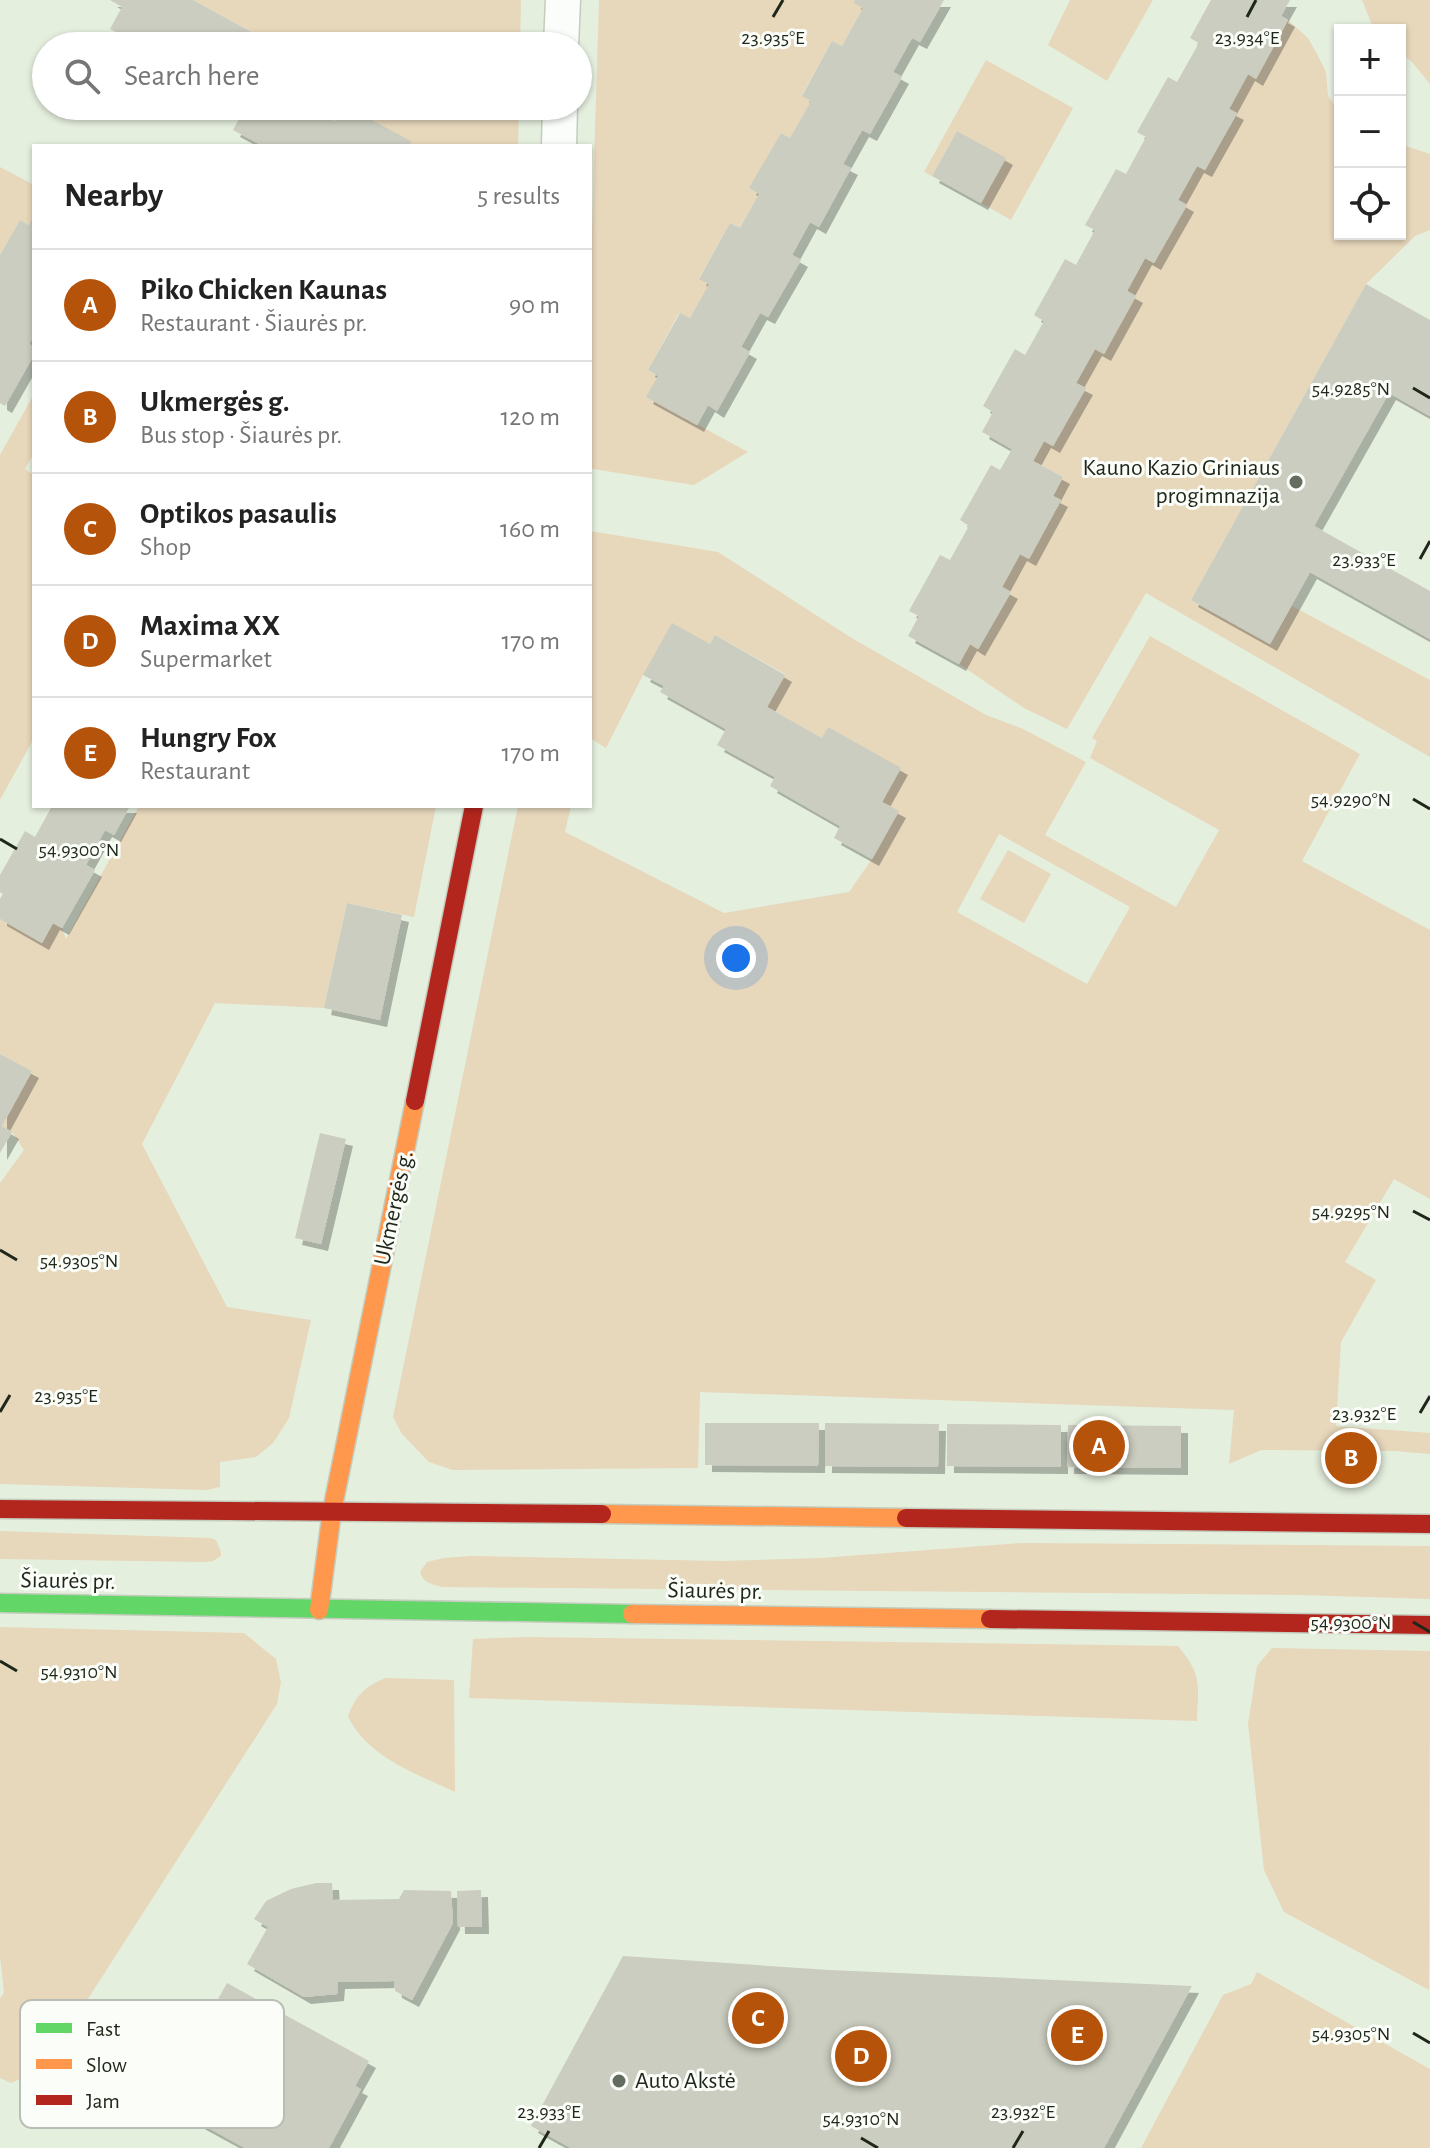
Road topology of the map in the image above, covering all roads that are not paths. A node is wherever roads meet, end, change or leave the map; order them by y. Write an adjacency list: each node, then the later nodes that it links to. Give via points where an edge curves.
1 (563, 0): 2 (street)
2 (562, 32)
3 (560, 120): 4 (street)
4 (559, 144)
5 (474, 808): 7 (main road, Ukmergės g.)
6 (0, 1509): 7 (main road)
7 (332, 1511): 8 (main road); 10 (main road, Ukmergės g.)
8 (1430, 1524)
9 (0, 1603): 10 (main road, Šiaurės pr.)
10 (319, 1610): 11 (main road, Šiaurės pr.)
11 (1430, 1625)

